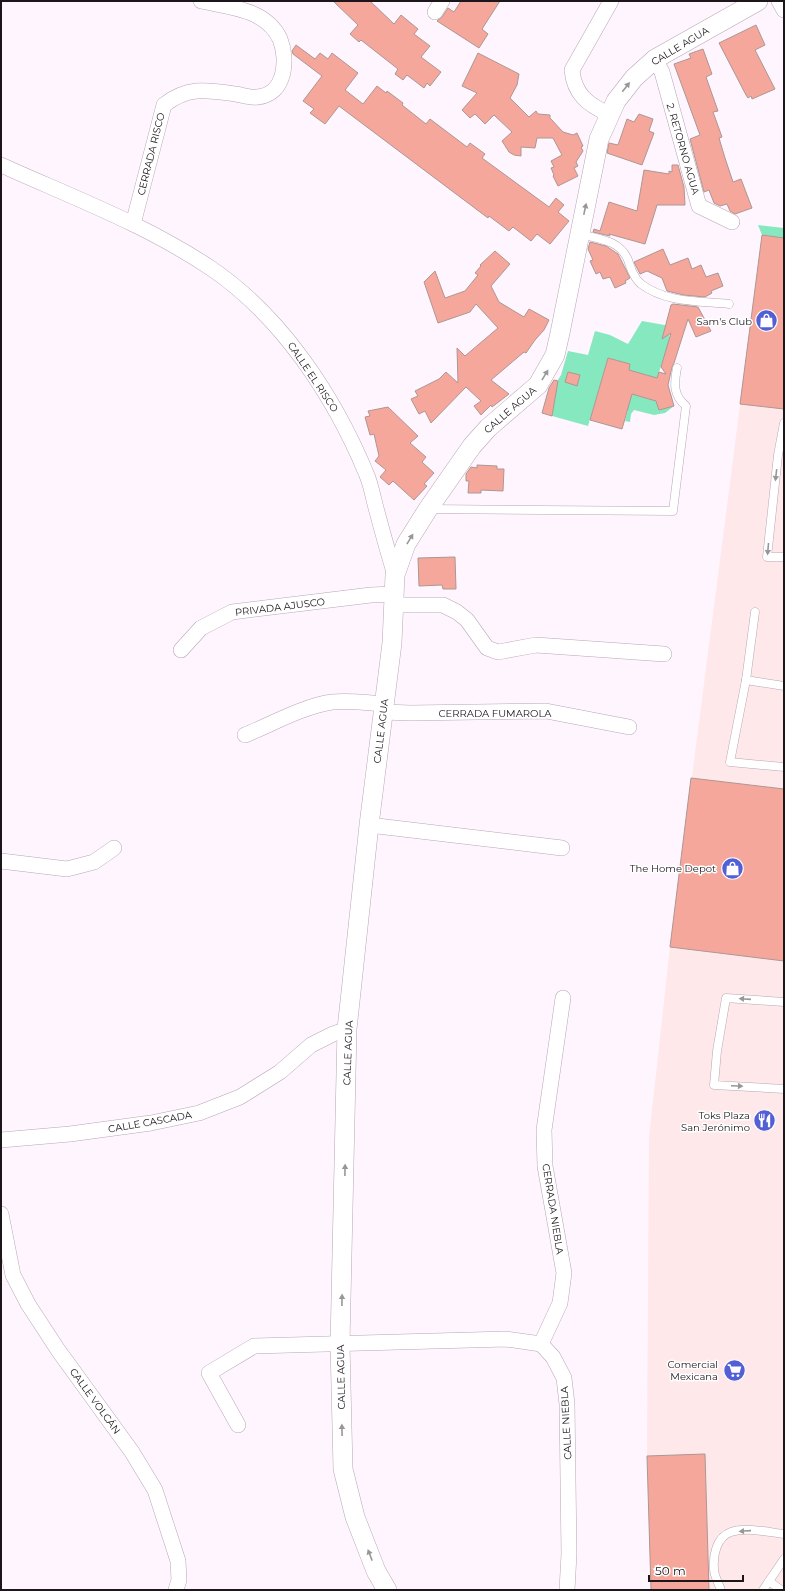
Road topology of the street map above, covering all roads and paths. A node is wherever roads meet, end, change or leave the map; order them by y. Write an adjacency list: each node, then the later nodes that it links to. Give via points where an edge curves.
1 (201, 1): 11 (street, CERRADA RISCO, via 253,13 268,23 283,48 284,70 279,84 270,92 258,97 209,90 191,91 174,96 164,105)
2 (611, 1): 8 (street, via 572,70 573,82 583,98 598,110)
3 (758, 1): 5 (street, CALLE AGUA)
4 (779, 1): 6 (street)
5 (739, 5): 7 (street, CALLE AGUA)
6 (784, 10)
7 (656, 59): 8 (street, CALLE AGUA, one-way to 7, via 624,89); 10 (street, 2. RETORNO AGUA, via 662,72 700,206)
8 (609, 114): 12 (street, CALLE AGUA, one-way to 8, via 600,139)
9 (1, 165): 11 (street, CALLE EL RISCO)
10 (732, 222)
11 (133, 224): 18 (street, CALLE EL RISCO, via 212,270 258,307 296,349 335,408 367,474)
12 (580, 234): 13 (lane, via 615,243 624,252 636,279 660,295); 16 (street, CALLE AGUA, one-way to 12, via 472,446 488,428 529,394 546,373 555,355)
13 (729, 304)
14 (677, 368): 16 (lane, via 674,382 676,393 686,406 673,512)
15 (784, 422): 17 (lane, one-way to 17, via 767,557)
16 (428, 509): 18 (street, CALLE AGUA, one-way to 16, via 406,544)
17 (784, 557)
18 (395, 575): 19 (street, CALLE AGUA)
19 (393, 600): 21 (street, PRIVADA AJUSCO, via 371,595 232,612 201,628); 22 (street, PRIVADA AJUSCO, via 443,605 467,620 487,648 498,652 536,645); 25 (street, CALLE AGUA, via 392,643)
20 (755, 612): 23 (lane)
21 (181, 650)
22 (664, 654)
23 (746, 680): 24 (lane); 28 (lane, via 730,762)
24 (784, 686)
25 (384, 708): 26 (street, CERRADA FUMAROLA, via 410,713 546,711); 27 (street, CERRADA FUMAROLA, via 344,701 330,703); 29 (street, CALLE AGUA)
26 (629, 727)
27 (245, 735)
28 (784, 767)
29 (369, 825): 31 (street); 35 (street, CALLE AGUA)
30 (114, 848): 32 (street, via 94,862 67,869)
31 (562, 848)
32 (1, 862)
33 (563, 998): 40 (street, CERRADA NIEBLA, via 544,1137 545,1166 564,1273 560,1303)
34 (784, 1002): 36 (lane, one-way to 36, via 726,998 714,1084)
35 (347, 1029): 37 (street, CALLE CASCADA, via 311,1045 280,1072 240,1097 199,1113 151,1123); 39 (street, CALLE AGUA, one-way to 35)
36 (784, 1089)
37 (1, 1140)
38 (1, 1214): 45 (street, CALLE VOLCÁN, via 13,1275 28,1304 132,1452 155,1490 178,1561 179,1580)
39 (340, 1344): 40 (street, via 506,1339); 41 (street, via 254,1346 209,1373); 46 (street, CALLE AGUA, one-way to 39, via 376,1571 355,1517 343,1469)
40 (541, 1344): 47 (street, CALLE NIEBLA, via 553,1356 564,1378 567,1404)
41 (238, 1425)
42 (784, 1534): 48 (lane, one-way to 48, via 756,1531 731,1532 726,1535 715,1549 714,1570)
43 (784, 1559): 44 (lane)
44 (769, 1581): 49 (lane); 50 (lane)
45 (176, 1590)
46 (387, 1590)
47 (567, 1590)
48 (721, 1590)
49 (763, 1590)
50 (781, 1590)

